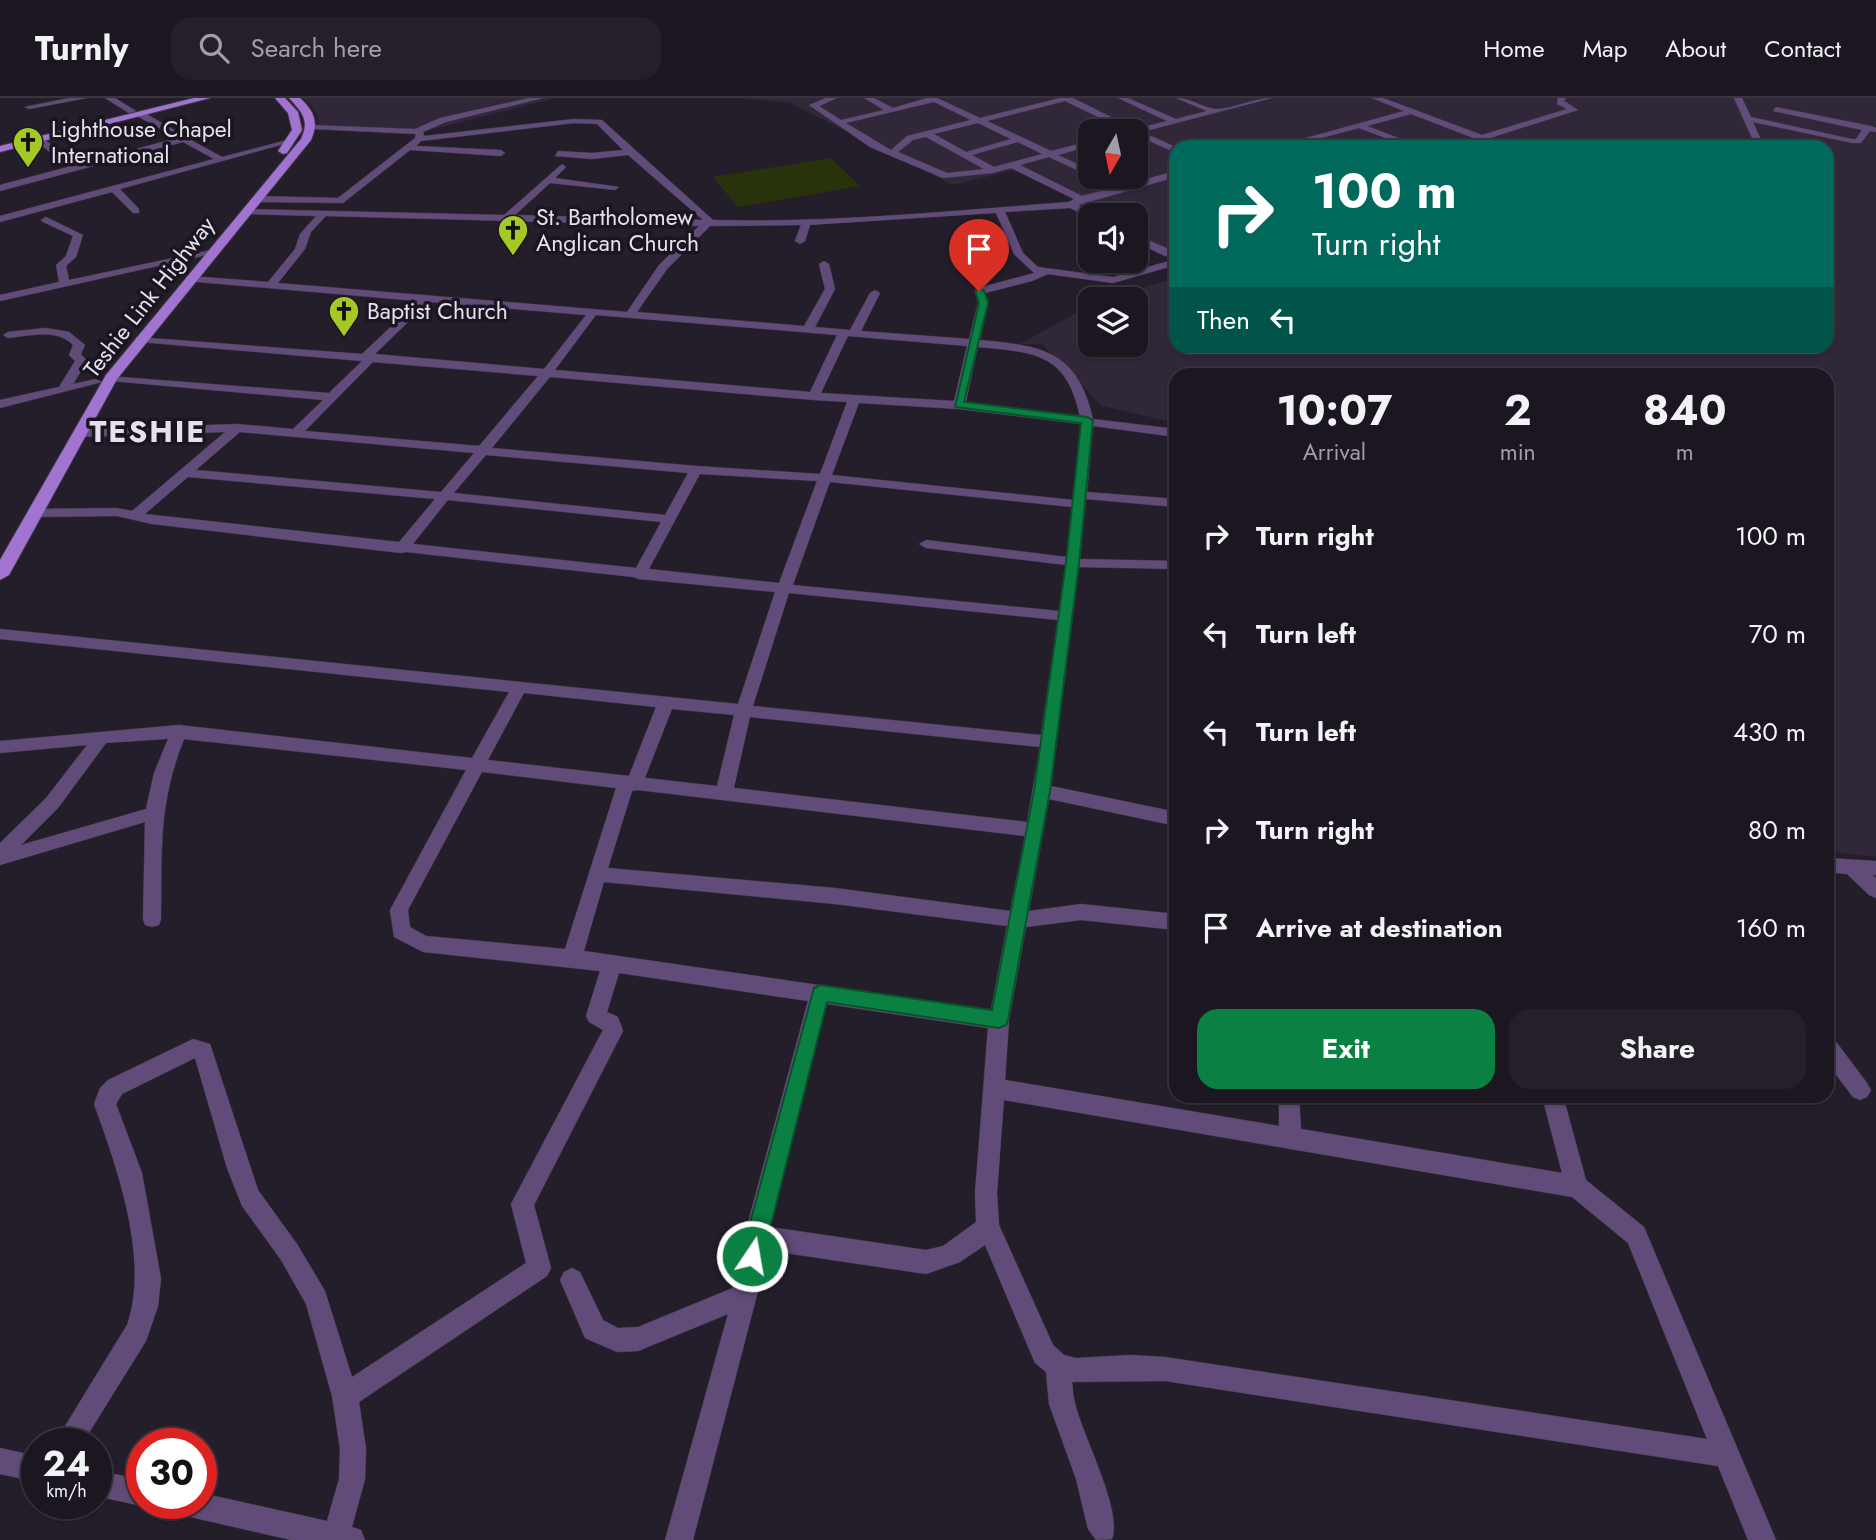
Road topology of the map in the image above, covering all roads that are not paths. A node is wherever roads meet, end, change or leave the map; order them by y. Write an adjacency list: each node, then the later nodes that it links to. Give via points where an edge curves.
1 (83, 98): 19 (street)
2 (109, 98): 25 (street)
3 (185, 98): 25 (main road)
4 (205, 98): 25 (main road)
5 (279, 98): 50 (main road, via 293,112 297,130)
6 (294, 98): 34 (main road, via 304,106)
7 (539, 98): 38 (street, via 443,120)
8 (834, 98): 18 (street); 31 (street, via 813,104)
9 (867, 98): 22 (street)
10 (1066, 98): 27 (street); 29 (street)
11 (1122, 98): 30 (street)
12 (1181, 98): 23 (street)
13 (1268, 98): 23 (street)
14 (1376, 98): 24 (street)
15 (1562, 98): 42 (street, via 1560,102 1574,110)
16 (1738, 98): 28 (street)
17 (933, 99): 22 (street); 29 (street)
18 (846, 104)
19 (29, 107)
20 (1776, 109): 36 (street)
21 (857, 110): 26 (street)
22 (891, 110): 26 (street)
23 (1214, 111): 30 (street)
24 (1410, 112): 32 (street); 42 (street)
25 (136, 113): 39 (street); 43 (main road); 53 (main road)
26 (868, 116): 31 (street)
27 (1109, 119)
28 (1748, 119): 36 (street, via 1852,141); 48 (street)
29 (976, 120): 37 (street); 44 (street)
30 (1174, 121): 35 (street)
31 (842, 122): 49 (street)
32 (1358, 125): 45 (street); 46 (street)
33 (229, 127): 39 (street)
34 (313, 127): 38 (street); 75 (main road, Teshie Link Highway)
35 (1148, 128)
36 (1872, 129)
37 (927, 134): 40 (street); 59 (street)
38 (419, 135): 55 (street); 56 (street, via 593,121)
39 (185, 138): 62 (street); 66 (street)
40 (910, 138): 49 (street); 51 (street)
41 (1148, 138): 54 (street)
42 (1482, 138): 47 (street)
43 (39, 139): 53 (main road); 66 (street)
44 (1020, 139): 59 (street); 60 (street)
45 (1303, 140)
46 (1399, 140)
47 (1487, 140)
48 (1757, 140)
49 (868, 141): 58 (street)
50 (289, 144): 62 (street); 93 (main road, Teshie Link Highway)
51 (898, 146): 58 (street); 59 (street, via 928,144)
52 (1078, 146): 60 (street)
53 (0, 147)
54 (1169, 147)
55 (407, 148): 57 (street); 77 (street)
56 (630, 152): 61 (street); 88 (street)
57 (501, 153)
58 (891, 153): 67 (street, via 946,176)
59 (960, 153): 67 (street)
60 (1049, 153): 63 (street); 65 (street)
61 (558, 154)
62 (218, 159): 73 (street)
63 (1013, 165): 67 (street); 76 (street)
64 (562, 167): 69 (street)
65 (1078, 167)
66 (74, 168): 72 (street)
67 (993, 170)
68 (1169, 176): 70 (street)
69 (549, 180): 71 (street); 85 (street)
70 (1148, 181)
71 (615, 187)
72 (0, 188)
73 (115, 189): 78 (street); 81 (street)
74 (1118, 189): 76 (street)
75 (260, 199): 77 (street); 82 (main road, Teshie Link Highway)
76 (1081, 199): 79 (street)
77 (340, 201): 84 (street, via 344,202)
78 (56, 204): 86 (street); 87 (street, via 63,214)
79 (1071, 205): 80 (street); 83 (street)
80 (1078, 208)
81 (136, 211)
82 (248, 211): 84 (street); 93 (main road, Teshie Link Highway)
83 (1000, 211): 90 (street); 97 (street, via 1018,254 1027,266)
84 (329, 214): 85 (street); 100 (street, via 306,233 300,249)
85 (506, 218): 88 (street)
86 (0, 219)
87 (46, 219): 89 (street); 99 (street, via 78,235 71,257 61,265)
88 (709, 221): 90 (street); 105 (street, via 663,267)
89 (34, 222)
90 (807, 222): 91 (street)
91 (800, 241)
92 (1148, 245): 94 (street)
93 (205, 255): 98 (main road, Teshie Link Highway); 99 (street); 113 (main road, Teshie Link Highway, via 128,340)
94 (1169, 257)
95 (1169, 260): 97 (street, via 1113,280)
96 (824, 264): 106 (street, via 830,289)
97 (1044, 272): 110 (street, via 979,291 983,303)
98 (190, 279): 100 (street); 109 (main road, Teshie Link Highway)
99 (64, 284): 102 (street)
100 (271, 285): 103 (street)
101 (875, 293): 107 (street)
102 (0, 298)
103 (426, 299): 104 (street); 111 (street)
104 (593, 312): 105 (street); 112 (street)
105 (631, 314): 106 (street)
106 (808, 329): 107 (street)
107 (849, 333): 110 (street); 115 (street)
108 (8, 335): 114 (street, via 63,332 75,339 79,345 75,355 82,361)
109 (140, 339): 111 (street); 113 (main road, Teshie Link Highway)
110 (972, 343): 119 (street); 120 (street, via 1047,354 1077,384)
111 (369, 357): 112 (street); 116 (street)
112 (547, 373): 115 (street); 125 (street)
113 (103, 380): 114 (street); 116 (street); 123 (main road, Teshie Link Highway); 136 (main road, Teshie Link Highway, via 54,449)
114 (65, 389): 118 (street)
115 (814, 396): 117 (street)
116 (331, 397): 124 (street)
117 (854, 399): 119 (street); 128 (street)
118 (0, 404)
119 (958, 405): 120 (street)
120 (1087, 420): 122 (street); 130 (street)
121 (237, 428): 123 (street); 124 (street); 127 (street)
122 (1169, 432)
123 (79, 433): 132 (main road, Teshie Link Highway)
124 (295, 434): 125 (street)
125 (481, 450): 126 (street); 129 (street)
126 (696, 470): 128 (street); 134 (street)
127 (184, 473): 129 (street); 133 (street)
128 (826, 478): 130 (street); 142 (street)
129 (443, 496): 134 (street); 137 (street)
130 (1078, 499): 131 (street); 138 (street)
131 (1169, 503)
132 (34, 513): 133 (street); 140 (main road, Teshie Link Highway)
133 (135, 516): 137 (street)
134 (667, 519): 141 (street)
135 (926, 544): 138 (street)
136 (0, 547)
137 (401, 549): 141 (street)
138 (1073, 563): 139 (street); 143 (street)
139 (1169, 565)
140 (0, 575)
141 (639, 575): 142 (street)
142 (783, 591): 143 (street); 147 (street)
143 (1064, 616): 150 (street)
144 (0, 634): 145 (street)
145 (518, 690): 146 (street); 152 (street)
146 (665, 705): 147 (street); 153 (street)
147 (743, 712): 150 (street); 155 (street)
148 (179, 731): 149 (street); 152 (street); 156 (street, via 162,773)
149 (101, 738): 151 (street); 159 (street, via 52,803)
150 (1048, 742): 154 (street)
151 (0, 747)
152 (479, 765): 153 (street); 168 (street, via 399,910 401,931 423,944)
153 (630, 784): 155 (street); 163 (street)
154 (1042, 791): 157 (street); 158 (street)
155 (724, 794): 158 (street)
156 (154, 813): 159 (street); 165 (street)
157 (1169, 818)
158 (1035, 830): 166 (street)
159 (0, 856)
160 (1834, 865): 161 (street)
161 (1850, 865): 162 (street); 164 (street)
162 (1876, 868)
163 (597, 874): 166 (street); 168 (street)
164 (1876, 890)
165 (152, 919)
166 (1018, 920): 167 (street, via 1081,912); 171 (street)
167 (1169, 921)
168 (572, 958): 169 (street)
169 (612, 965): 170 (street); 184 (street, via 596,1016 611,1023 613,1031 522,1204 539,1268)
170 (820, 993): 171 (street); 180 (street)
171 (999, 1020): 173 (street)
172 (1834, 1055): 174 (street)
173 (994, 1088): 177 (street); 179 (street)
174 (1860, 1090)
175 (1289, 1103): 177 (street)
176 (1555, 1103): 178 (street)
177 (1290, 1139): 178 (street)
178 (1577, 1187): 186 (street, via 1636,1235)
179 (988, 1227): 180 (street, via 943,1260 926,1262); 183 (street, via 1044,1354)
180 (756, 1237): 182 (street)
181 (572, 1280): 182 (street, via 594,1329 617,1340 638,1339)
182 (745, 1295): 192 (street)
183 (1058, 1366): 186 (street, via 1165,1369); 190 (street, via 1062,1404)
184 (345, 1396): 185 (street, via 317,1299 250,1198 203,1051 193,1048 115,1087 105,1104 131,1173 149,1279 137,1332); 191 (street, via 354,1449)
185 (76, 1428)
186 (1729, 1455): 193 (street)
187 (0, 1461): 188 (street)
188 (21, 1466)
189 (217, 1510): 191 (street)
190 (1102, 1530)
191 (340, 1539)
192 (679, 1540)
193 (1762, 1540)

